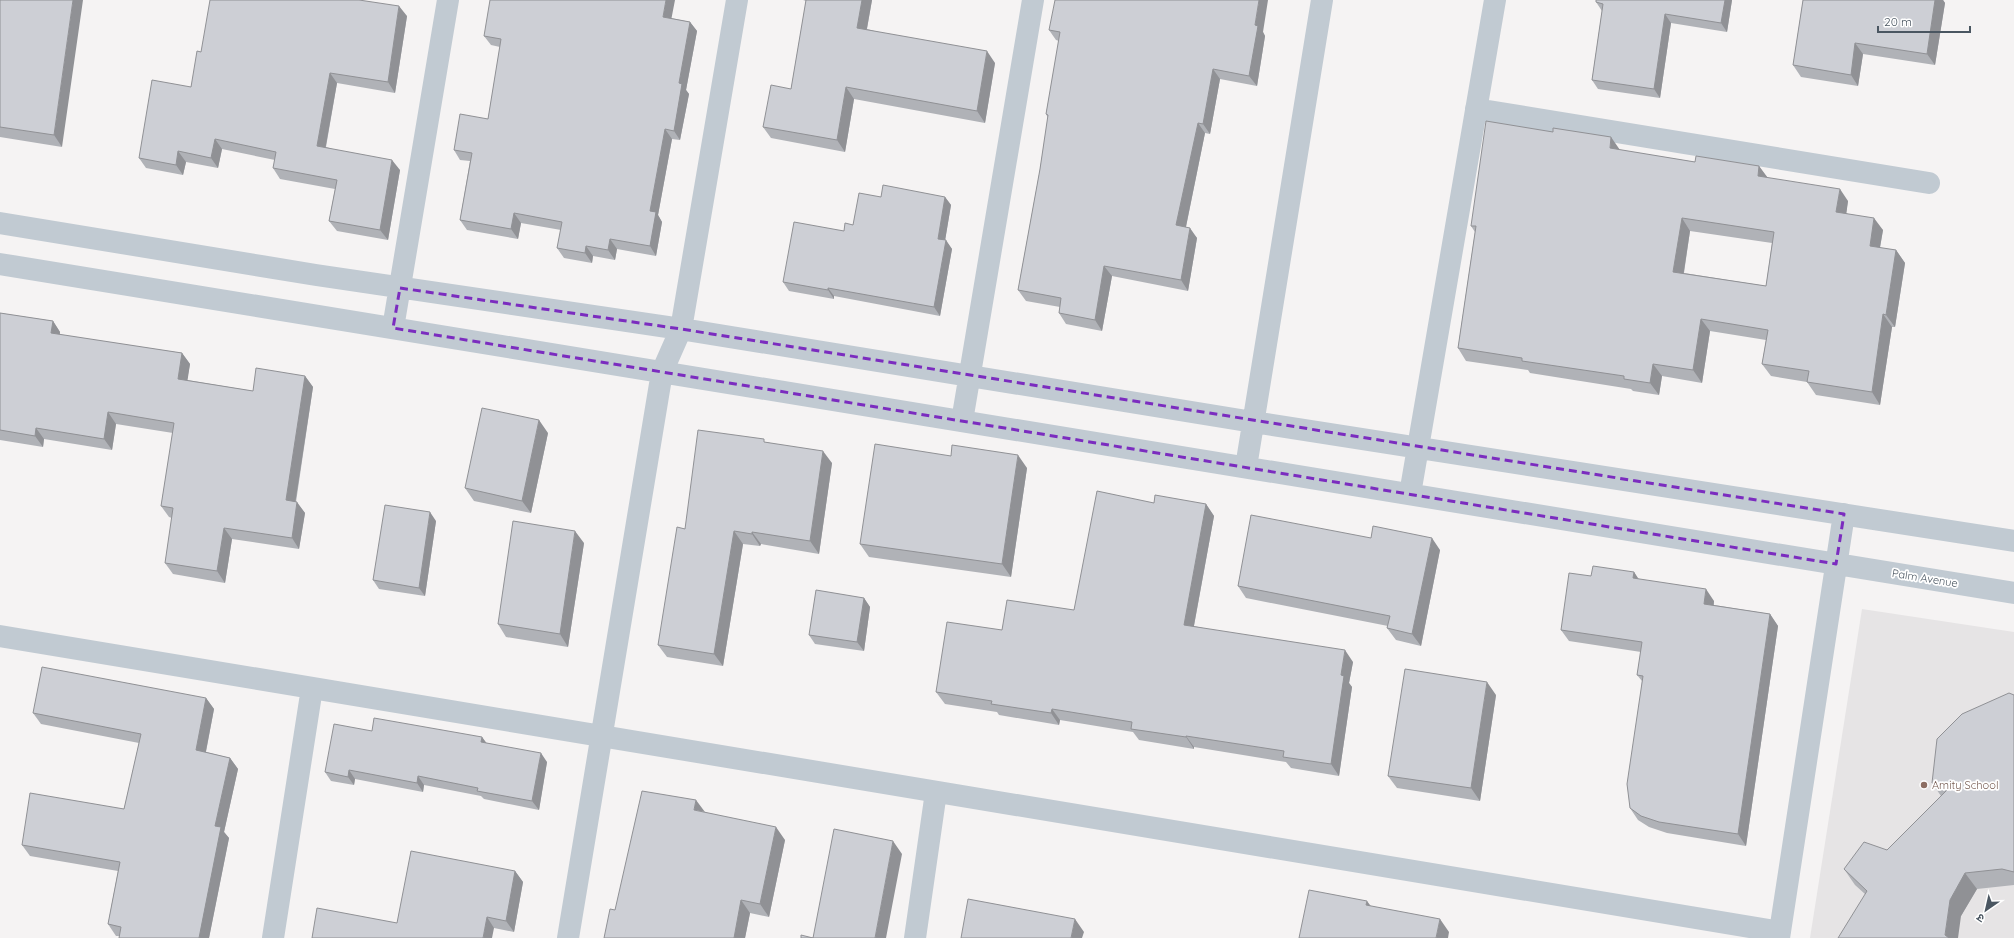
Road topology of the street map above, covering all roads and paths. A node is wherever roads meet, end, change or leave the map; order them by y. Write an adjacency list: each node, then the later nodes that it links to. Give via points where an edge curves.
1 (448, 0): 10 (street)
2 (737, 0): 12 (street)
3 (1033, 0): 14 (street)
4 (1322, 0): 16 (street)
5 (1495, 0): 6 (street)
6 (1476, 109): 7 (street); 17 (street)
7 (1929, 184)
8 (0, 223): 10 (street)
9 (0, 264): 11 (street, Palm Avenue)
10 (400, 288): 11 (street); 12 (street)
11 (393, 328): 13 (street, Palm Avenue)
12 (680, 329): 13 (street); 14 (street)
13 (662, 372): 15 (street, Palm Avenue); 26 (street)
14 (970, 376): 15 (street); 16 (street)
15 (962, 421): 18 (street, Palm Avenue)
16 (1253, 422): 17 (street); 18 (street)
17 (1418, 447): 19 (street); 20 (street)
18 (1246, 467): 19 (street, Palm Avenue)
19 (1410, 494): 22 (street, Palm Avenue)
20 (1844, 514): 21 (street); 22 (street)
21 (2014, 541)
22 (1836, 564): 23 (street, Palm Avenue); 28 (street)
23 (2014, 593)
24 (1, 642): 25 (street)
25 (312, 688): 26 (street); 29 (street)
26 (601, 736): 27 (street); 30 (street)
27 (936, 792): 28 (street); 31 (street)
28 (1779, 935)
29 (273, 938)
30 (568, 938)
31 (915, 938)

